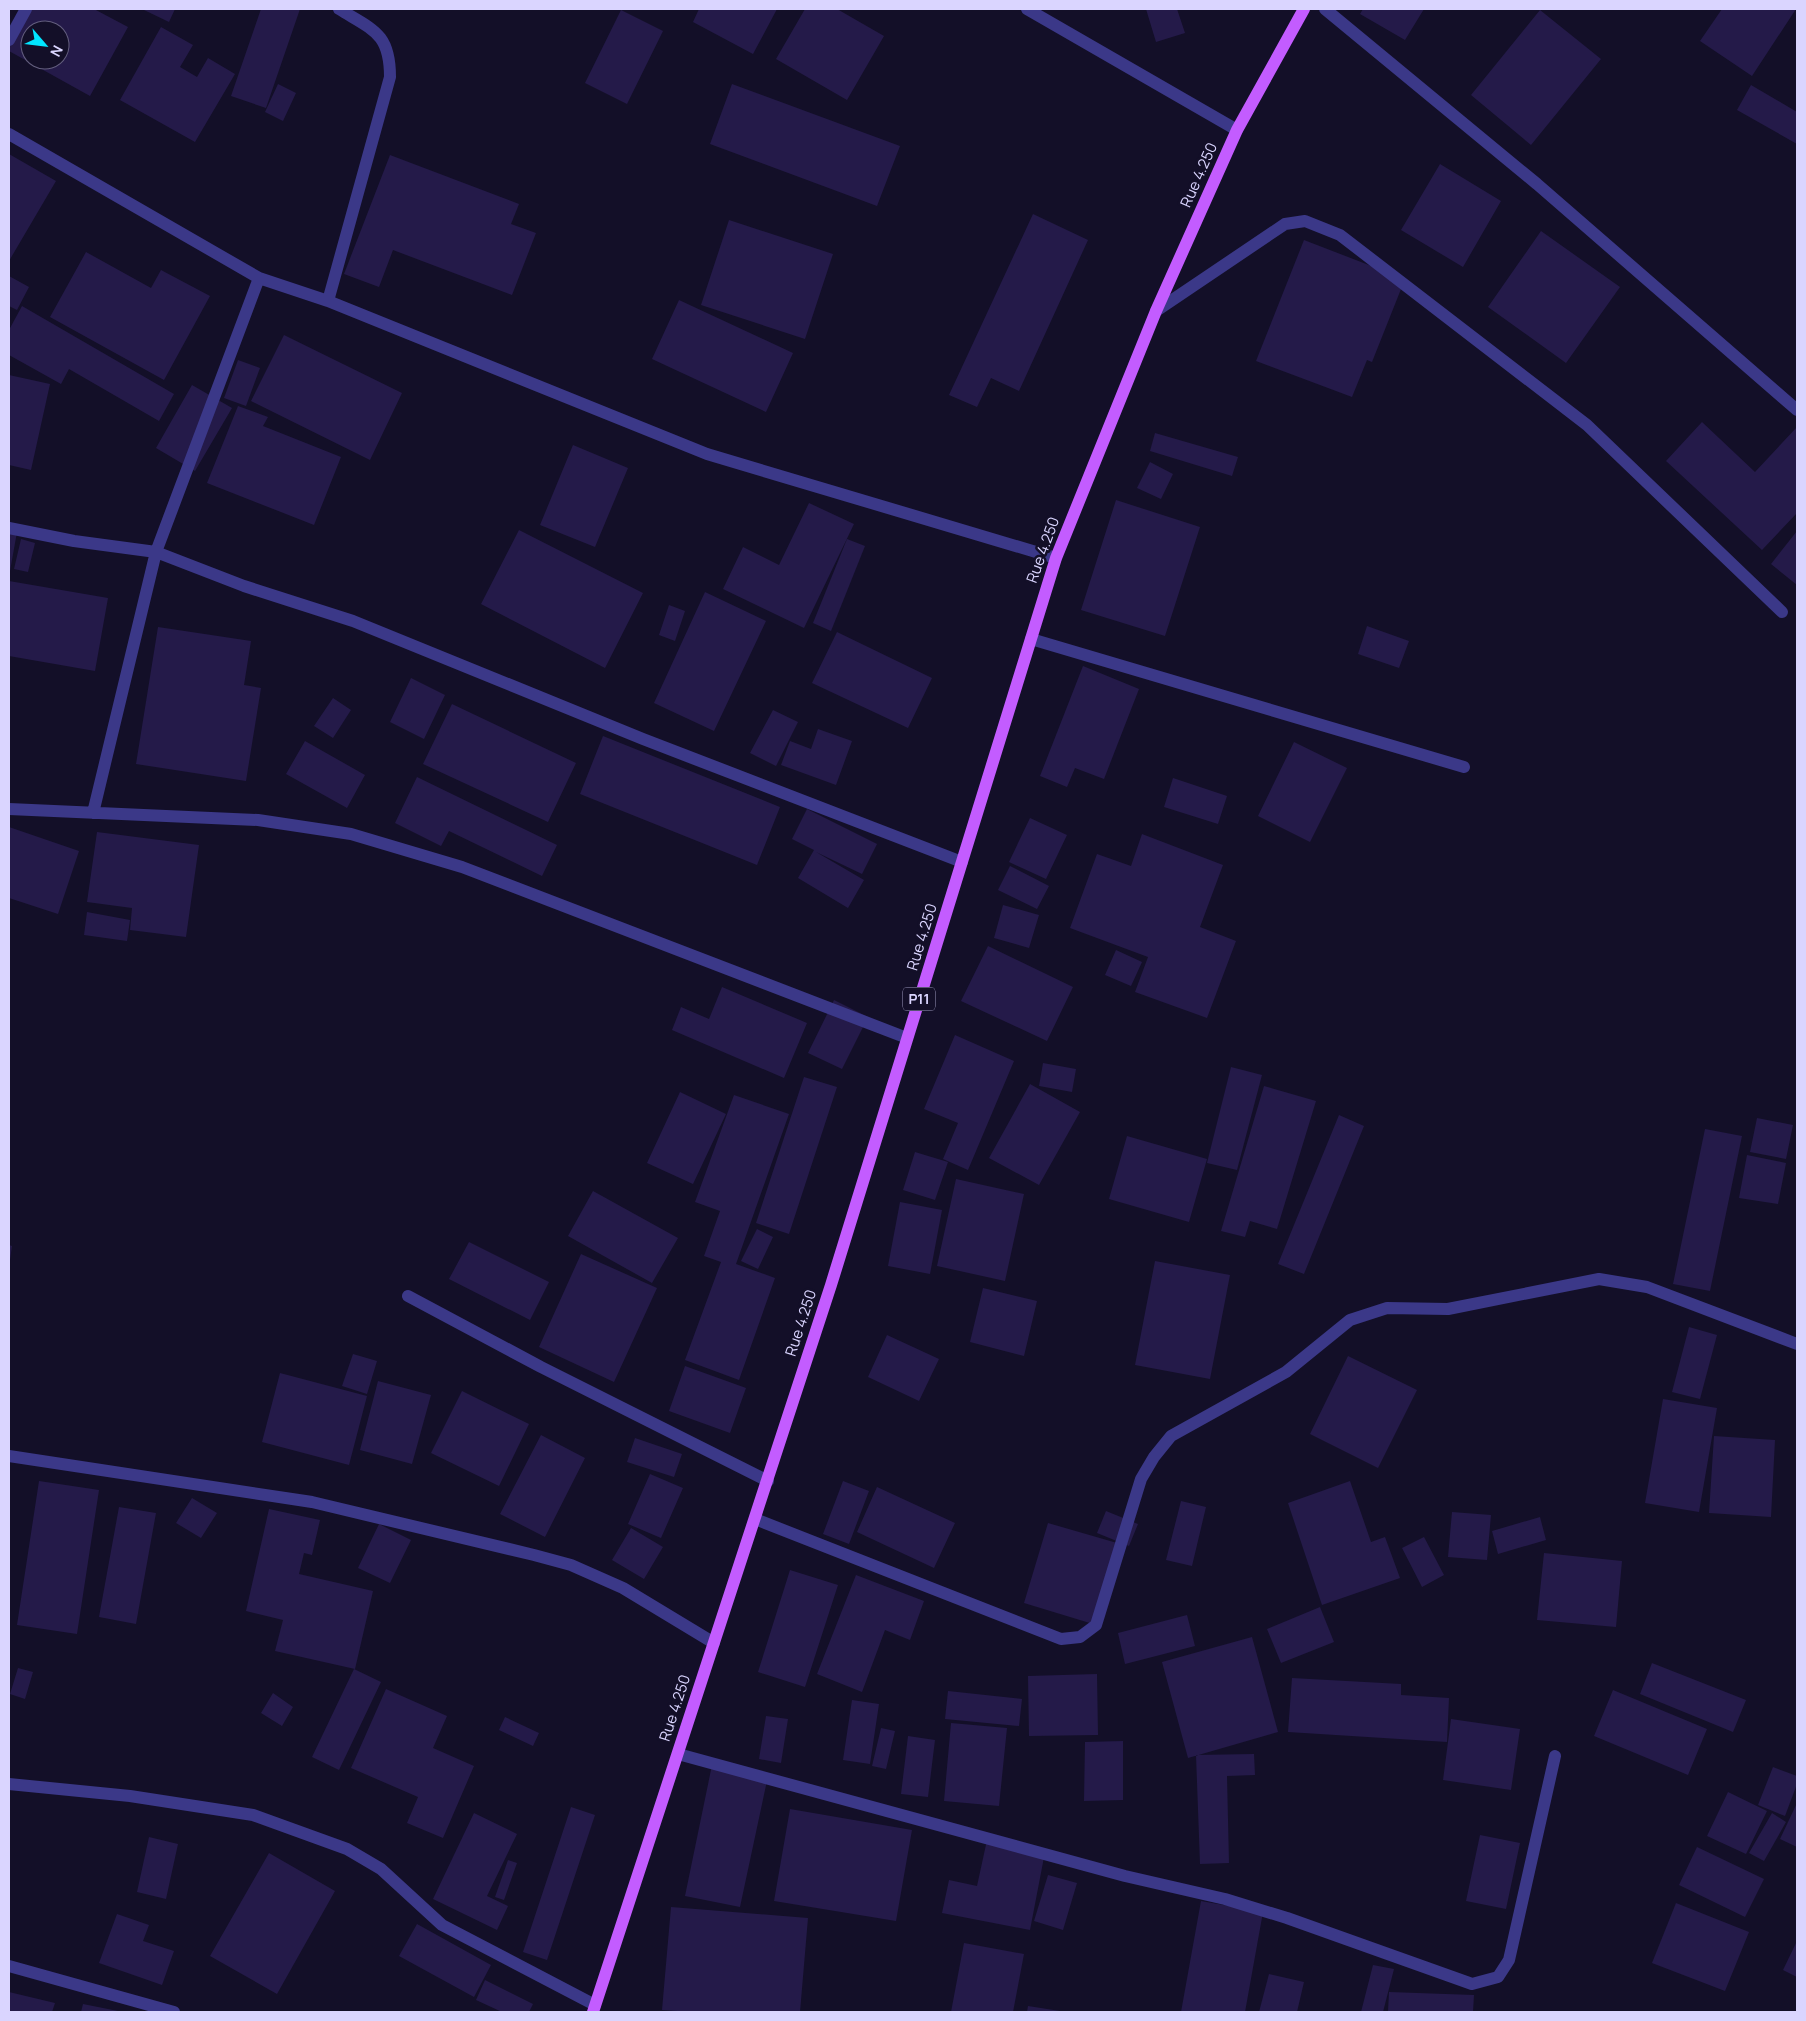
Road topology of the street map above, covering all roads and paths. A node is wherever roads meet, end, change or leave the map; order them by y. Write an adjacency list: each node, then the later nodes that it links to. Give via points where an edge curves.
1 (26, 9): 6 (street)
2 (339, 9): 10 (street, via 378,33 390,55 390,77)
3 (1026, 9): 7 (street)
4 (1304, 9): 7 (main road, Rue 4.250 / P11)
5 (1325, 9): 12 (street, via 1537,184)
6 (9, 40)
7 (1237, 130): 11 (main road, Rue 4.250 / P11)
8 (9, 134): 9 (street)
9 (259, 278): 10 (street); 14 (street)
10 (328, 301): 15 (street, via 708,454)
11 (1156, 311): 15 (main road, Rue 4.250 / P11); 16 (street, via 1285,224 1305,221 1340,235 1587,425)
12 (1797, 410)
13 (9, 528): 14 (street)
14 (156, 552): 20 (street); 21 (street, via 244,586 353,621 643,739)
15 (1056, 558): 17 (main road, Rue 4.250 / P11)
16 (1782, 612)
17 (1031, 639): 18 (street); 21 (main road, Rue 4.250 / P11)
18 (1464, 768)
19 (9, 809): 20 (street)
20 (93, 813): 22 (street, via 258,820 351,834 462,868)
21 (962, 862): 22 (main road, Rue 4.250 / P11)
22 (907, 1038): 26 (main road, Rue 4.250 / P11)
23 (408, 1296): 26 (street, via 540,1367)
24 (1797, 1344): 27 (street, via 1647,1287 1599,1279 1448,1309 1386,1308 1350,1320 1286,1372 1171,1436 1141,1479 1096,1625 1080,1638 1061,1639)
25 (9, 1456): 28 (street, via 312,1502 534,1555 571,1565 622,1588)
26 (768, 1480): 27 (main road, Rue 4.250 / P11)
27 (755, 1519): 28 (main road, Rue 4.250 / P11)
28 (714, 1643): 29 (main road, Rue 4.250 / P11)
29 (678, 1754): 30 (street, via 1125,1876 1225,1899 1472,1984 1498,1977 1509,1960); 33 (main road, Rue 4.250 / P11)
30 (1555, 1756)
31 (9, 1784): 33 (street, via 130,1796 253,1815 347,1849 381,1869 442,1925)
32 (9, 1966): 34 (street)
33 (594, 2009)
34 (174, 2012)

